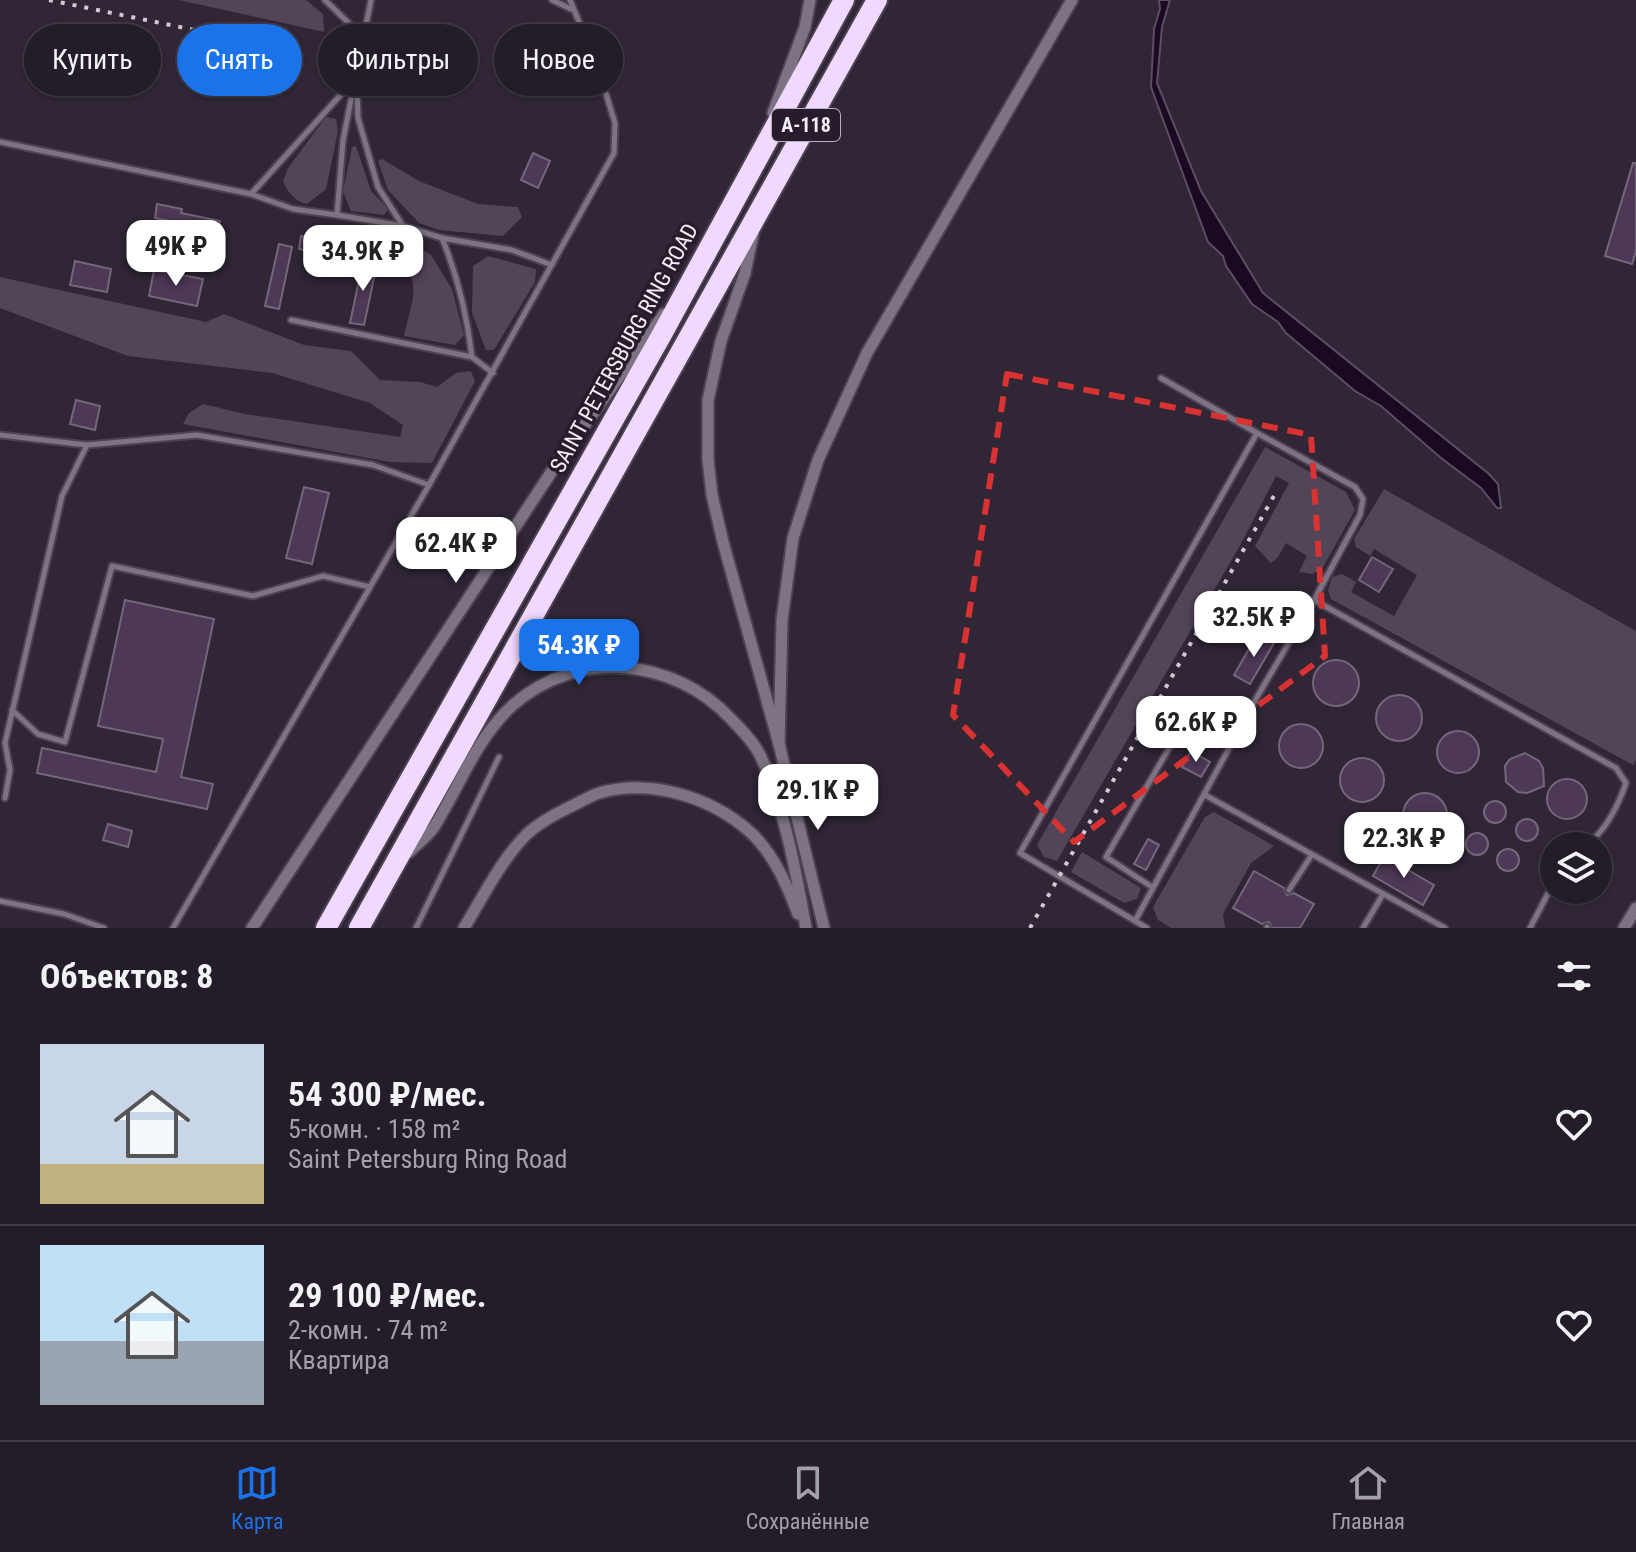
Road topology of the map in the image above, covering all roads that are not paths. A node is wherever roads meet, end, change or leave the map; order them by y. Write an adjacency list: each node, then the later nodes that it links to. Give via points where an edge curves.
1 (325, 0): 10 (lane)
2 (371, 0): 11 (lane)
3 (552, 0): 9 (lane)
4 (570, 0): 9 (lane)
5 (810, 0): 16 (street, via 805,27)
6 (844, 0): 16 (highway, SAINT PETERSBURG RING ROAD / А-118)
7 (877, 0): 18 (highway, А-118)
8 (1072, 0): 36 (street, via 867,353 818,460 793,538 782,620)
9 (571, 9): 22 (lane, via 615,123 614,153)
10 (350, 24)
11 (367, 24)
12 (340, 96): 17 (lane)
13 (352, 96): 19 (lane)
14 (357, 96): 20 (lane, via 378,187)
15 (0, 142): 17 (lane)
16 (753, 164): 23 (highway, SAINT PETERSBURG RING ROAD / А-118)
17 (251, 194): 19 (lane, via 293,209)
18 (758, 210): 36 (street, via 708,400 708,460 723,542); 42 (highway, А-118)
19 (337, 215): 20 (lane)
20 (403, 226): 21 (lane)
21 (442, 238): 22 (lane, via 512,250); 25 (lane, via 467,313)
22 (552, 265): 26 (lane)
23 (697, 267): 52 (street, via 554,468); 53 (highway, SAINT PETERSBURG RING ROAD / А-118)
24 (291, 320): 25 (lane)
25 (472, 357): 26 (lane)
26 (493, 373): 31 (lane)
27 (1161, 378): 28 (lane)
28 (1257, 433): 33 (lane, via 1355,487 1363,499 1360,515); 49 (lane, via 1020,853)
29 (0, 435): 30 (lane)
30 (87, 445): 31 (lane, via 197,435 373,465); 34 (lane, via 62,496)
31 (429, 485): 32 (lane)
32 (370, 587): 34 (lane, via 323,576 253,596 112,566 65,742 38,734); 51 (lane)
33 (1314, 600): 38 (lane); 40 (lane, via 1616,768 1626,783)
34 (12, 710): 39 (lane, via 5,743 10,770)
35 (1172, 743): 43 (lane, via 1106,857)
36 (779, 744): 58 (street)
37 (499, 757): 55 (lane)
38 (1205, 795): 41 (lane); 43 (lane)
39 (5, 798)
40 (1600, 832)
41 (1311, 856): 44 (lane); 45 (lane)
42 (394, 867): 54 (highway, А-118); 57 (street, via 432,830 495,721 516,702 575,670 633,667 660,673 715,701 760,754 783,825)
43 (1152, 887): 49 (lane)
44 (1289, 890)
45 (1383, 894): 60 (lane); 61 (lane)
46 (0, 901): 50 (lane)
47 (1543, 904): 62 (lane)
48 (1636, 908): 63 (street)
49 (1135, 921): 59 (lane)
50 (104, 928)
51 (173, 928)
52 (252, 928)
53 (326, 928)
54 (359, 928)
55 (416, 928)
56 (464, 928): 57 (street, via 527,835 548,818 599,793 630,788 693,797 750,831 768,851)
57 (805, 928)
58 (824, 928)
59 (1147, 928)
60 (1363, 928)
61 (1445, 928)
62 (1530, 928)
63 (1624, 928)

